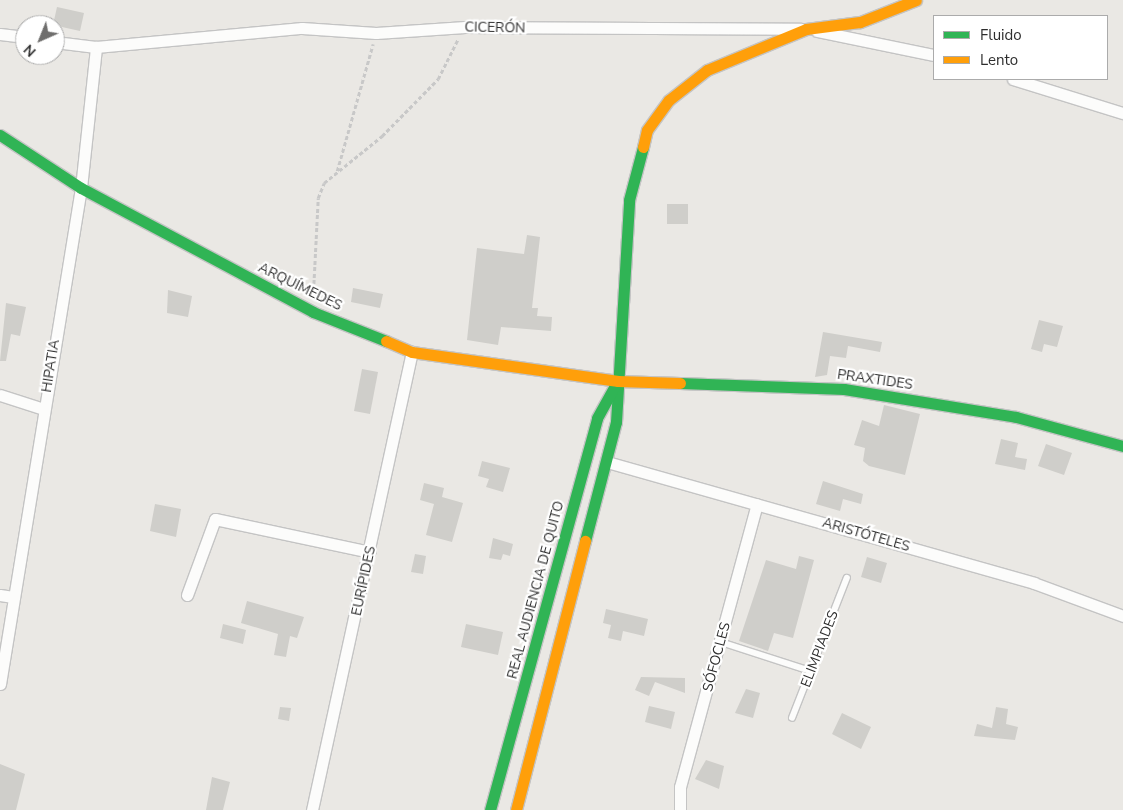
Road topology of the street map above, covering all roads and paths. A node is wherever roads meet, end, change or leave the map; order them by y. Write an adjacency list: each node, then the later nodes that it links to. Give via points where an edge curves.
1 (916, 0): 3 (main road, REAL AUDIENCIA DE QUITO, via 906,8 860,22)
2 (465, 27): 3 (street, CICERÓN); 4 (street, CICERÓN); 13 (path, via 438,78 382,136)
3 (806, 29): 9 (street, CICERÓN); 17 (main road, REAL AUDIENCIA DE QUITO, via 707,70 669,100 647,130 629,200)
4 (376, 33): 8 (street, CICERÓN, via 302,28); 13 (path)
5 (0, 34): 6 (street)
6 (15, 36)
7 (65, 43): 8 (street, CICERÓN)
8 (96, 48): 14 (street, HIPATIA)
9 (933, 55)
10 (1016, 80): 11 (street)
11 (1123, 113)
12 (0, 135): 14 (main road, ARQUÍMEDES)
13 (336, 172): 15 (path, via 324,183 318,198)
14 (81, 188): 15 (main road, ARQUÍMEDES); 19 (street, HIPATIA)
15 (313, 312): 16 (main road, ARQUÍMEDES)
16 (412, 352): 17 (main road, ARQUÍMEDES); 23 (street, EURÍPIDES)
17 (618, 381): 20 (main road, PRAXTIDES, via 844,389 1016,417); 21 (main road, REAL AUDIENCIA DE QUITO); 34 (main road, REAL AUDIENCIA DE QUITO, via 597,418)
18 (0, 395): 19 (street)
19 (44, 409): 27 (street, HIPATIA)
20 (1123, 446)
21 (607, 462): 22 (street, ARISTÓTELES); 35 (main road, REAL AUDIENCIA DE QUITO)
22 (757, 504): 28 (street, ARISTÓTELES, via 1034,583); 29 (street, SÓFOCLES)
23 (370, 552): 26 (street, via 215,519); 33 (street, EURÍPIDES)
24 (847, 578): 30 (lane, ELIMPIADES)
25 (0, 595): 27 (street)
26 (187, 595)
27 (13, 597): 31 (street, HIPATIA)
28 (1123, 616)
29 (721, 642): 30 (lane); 36 (street, SÓFOCLES, via 680,787)
30 (811, 671): 32 (lane, ELIMPIADES)
31 (0, 684)
32 (792, 718)
33 (312, 810)
34 (490, 810)
35 (516, 810)
36 (680, 810)

